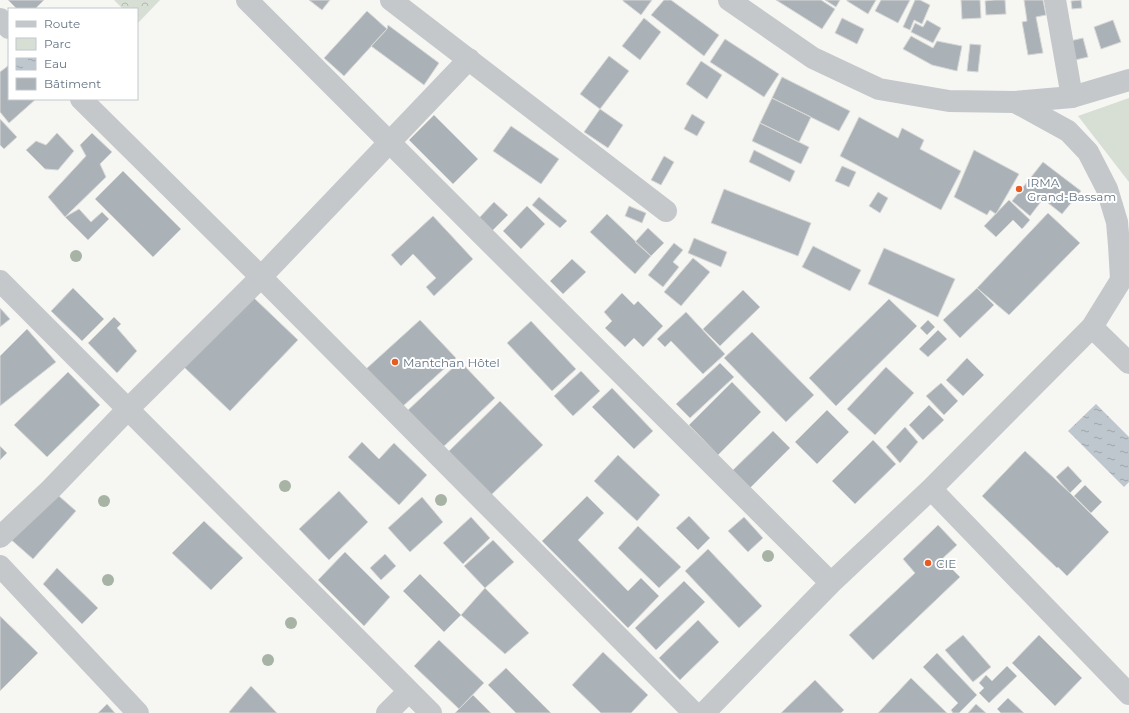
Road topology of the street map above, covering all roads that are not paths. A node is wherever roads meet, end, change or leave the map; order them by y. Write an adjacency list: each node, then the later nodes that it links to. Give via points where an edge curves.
1 (246, 0): 12 (street)
2 (391, 0): 7 (street)
3 (729, 0): 11 (street, via 813,58 879,89 949,101)
4 (1055, 0): 9 (street)
5 (0, 19): 6 (street)
6 (8, 27)
7 (469, 59): 12 (street); 13 (street)
8 (1129, 80): 9 (street)
9 (1072, 97): 11 (street)
10 (82, 100): 15 (street)
11 (1015, 102): 14 (street, via 1068,132 1088,152 1107,189 1117,222)
12 (390, 143): 15 (street); 23 (street)
13 (666, 211)
14 (1125, 273): 17 (street)
15 (261, 277): 19 (street); 29 (street)
16 (0, 281): 19 (street)
17 (1092, 327): 18 (street); 20 (street)
18 (1129, 363)
19 (128, 409): 21 (street, via 51,489); 24 (street)
20 (931, 489): 23 (street); 25 (street)
21 (0, 537)
22 (0, 566): 26 (street)
23 (831, 583): 30 (street)
24 (409, 691): 27 (street); 28 (street)
25 (1129, 694)
26 (138, 713)
27 (387, 713)
28 (431, 713)
29 (694, 713)
30 (704, 713)

